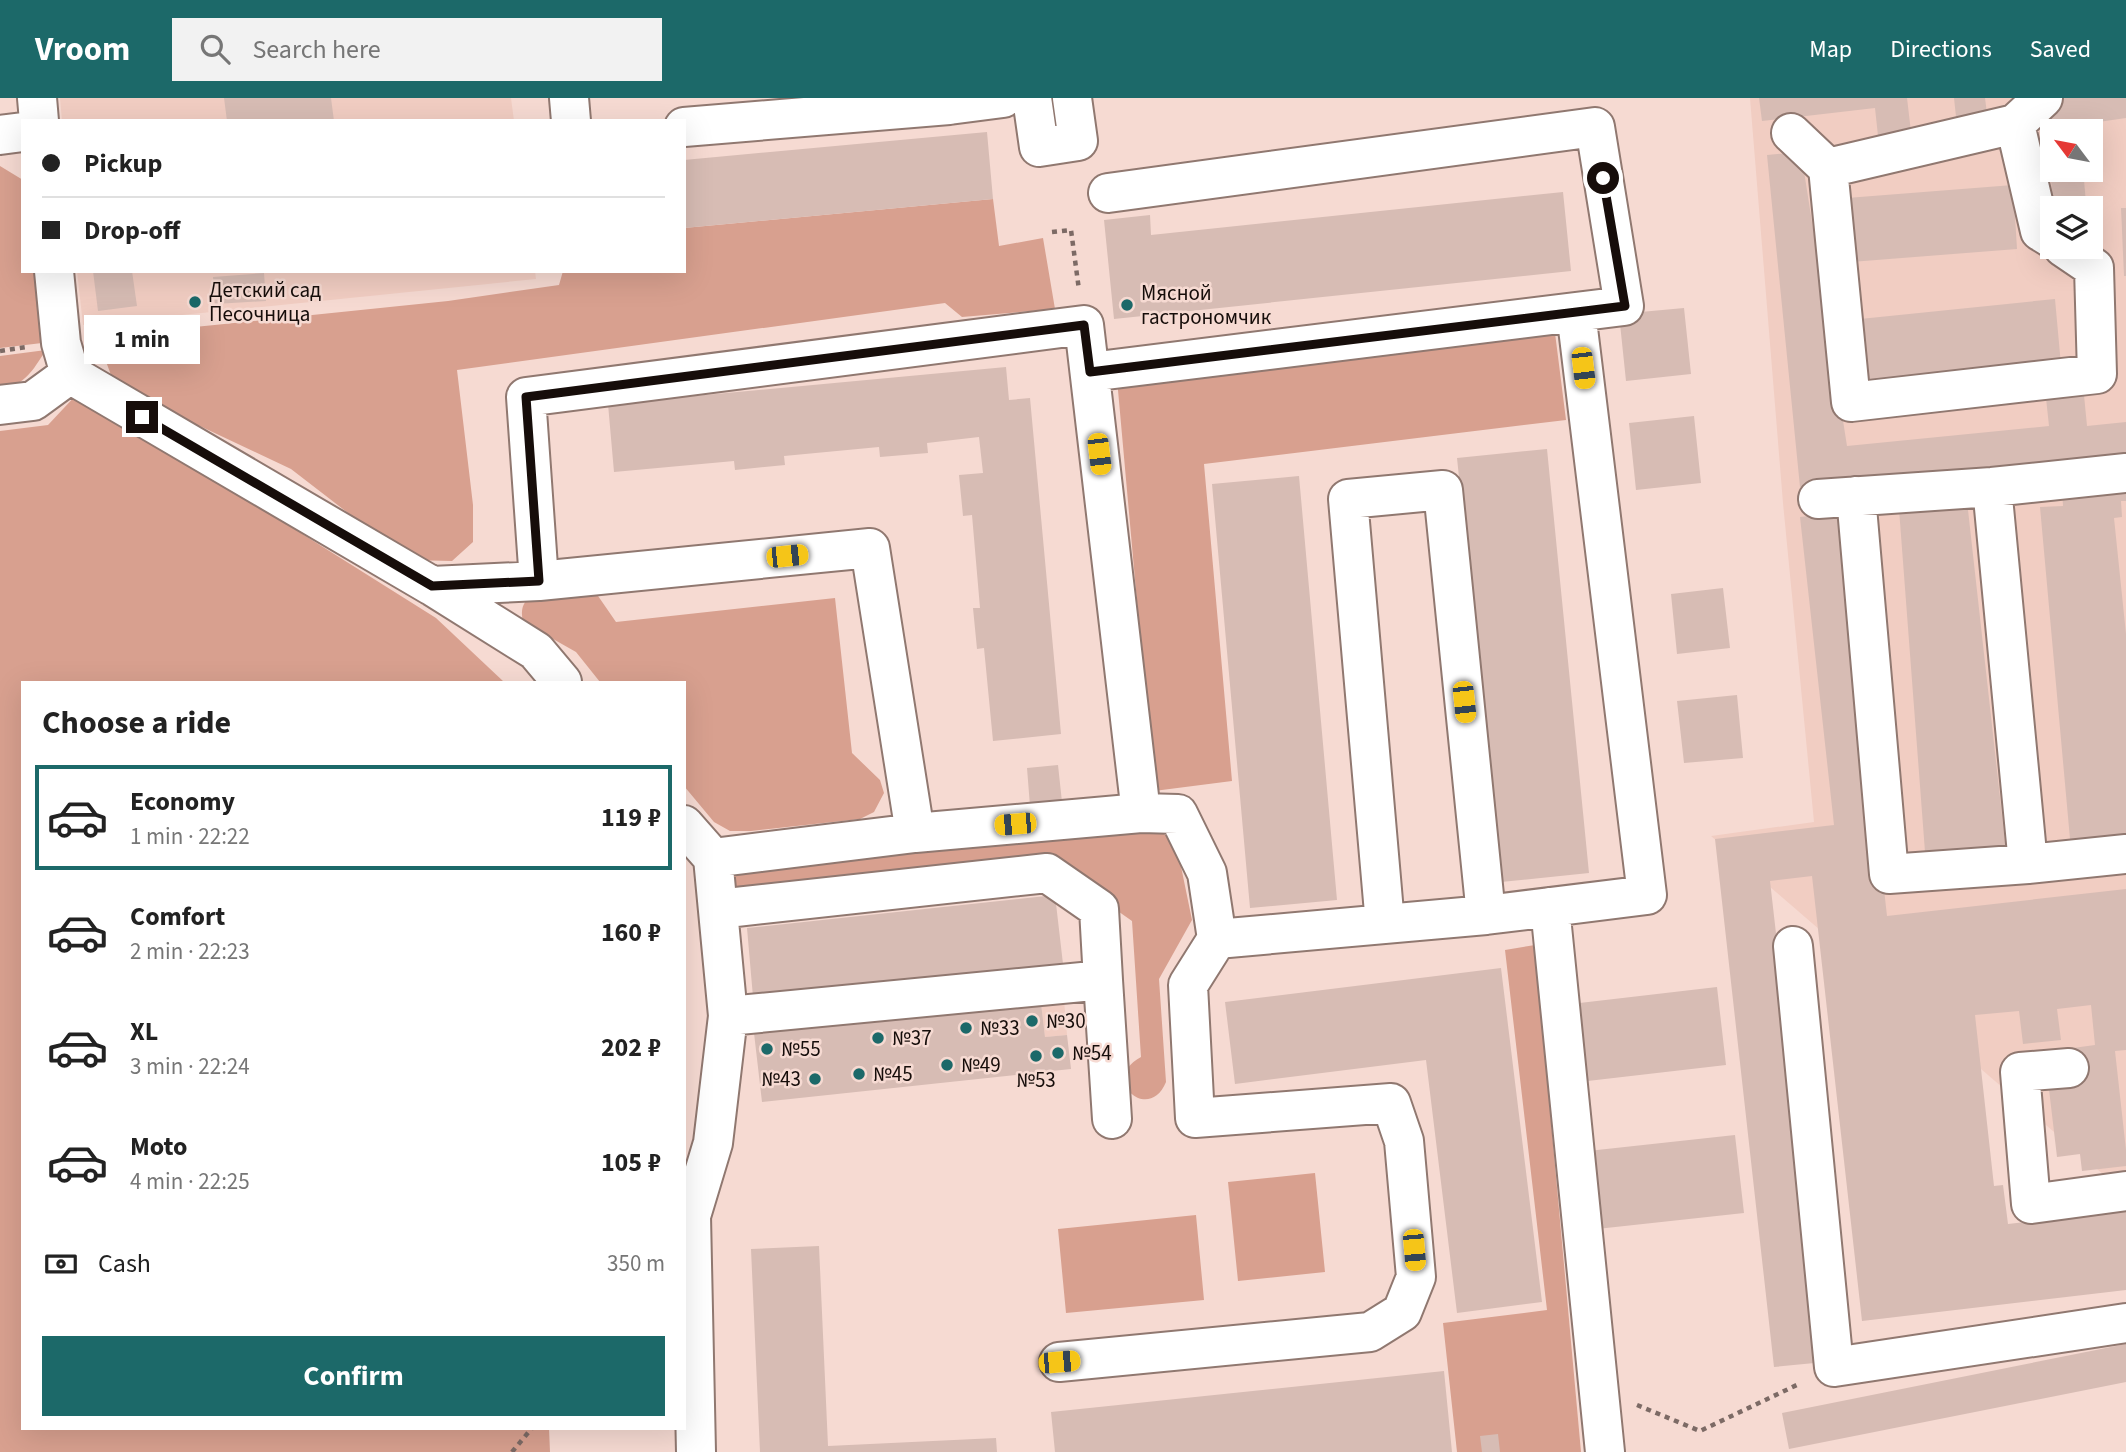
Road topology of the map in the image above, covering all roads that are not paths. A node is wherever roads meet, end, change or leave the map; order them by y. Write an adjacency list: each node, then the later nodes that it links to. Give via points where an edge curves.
1 (37, 98): 8 (street)
2 (569, 98): 9 (street)
3 (1003, 98): 7 (street)
4 (1032, 98): 5 (street, via 1039,147 1078,141)
5 (1072, 98)
6 (2043, 98): 10 (street)
7 (949, 101): 11 (street)
8 (39, 119)
9 (571, 119)
10 (2015, 124): 15 (street); 17 (street)
11 (686, 127)
12 (21, 132): 14 (street)
13 (1791, 133): 15 (street)
14 (0, 135)
15 (1828, 168): 18 (street, via 1851,402 2097,374 2094,268)
16 (1108, 193): 20 (street, via 1595,127 1625,306)
17 (2040, 231)
18 (2081, 259)
19 (54, 273): 22 (street, via 61,343)
20 (1576, 312): 21 (street); 37 (street, via 1647,895)
21 (1090, 372): 28 (street, via 1084,325 526,397); 31 (street)
22 (70, 374): 23 (street, via 33,401); 29 (street)
23 (0, 405)
24 (2126, 473): 25 (street)
25 (1992, 487): 26 (street); 36 (street)
26 (1856, 496): 27 (street); 36 (street, via 1889,874)
27 (1818, 499)
28 (539, 581): 29 (street); 33 (street, via 870,548)
29 (432, 586): 30 (street, via 536,651)
30 (561, 681)
31 (1141, 813): 33 (street); 41 (street, via 1178,814 1207,873)
32 (686, 827): 35 (street)
33 (915, 833): 35 (street)
34 (2126, 854): 36 (street)
35 (713, 858): 38 (street)
36 (2028, 864)
37 (1550, 907): 39 (street); 51 (street)
38 (718, 909): 43 (street, via 1047,873 1098,909); 44 (street)
39 (1486, 915): 40 (street); 40 (street, via 1443,490 1429,491 1348,499)
40 (1385, 924): 41 (street)
41 (1217, 939): 49 (street, via 1188,985 1195,1118 1391,1103 1404,1141 1416,1277 1402,1312 1370,1332)
42 (1793, 946): 48 (street, via 1834,1367)
43 (1104, 980): 44 (street); 46 (street)
44 (729, 1016): 50 (street, via 713,1143 691,1216)
45 (2069, 1068): 47 (street, via 2020,1072 2031,1204)
46 (1112, 1119)
47 (2126, 1191)
48 (2126, 1323)
49 (1059, 1362)
50 (696, 1452)
51 (1605, 1452)

